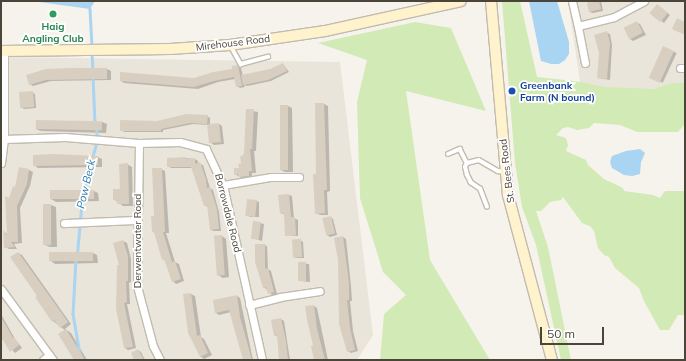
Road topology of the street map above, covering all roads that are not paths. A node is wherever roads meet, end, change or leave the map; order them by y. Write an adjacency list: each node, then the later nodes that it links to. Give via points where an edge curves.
1 (461, 1): 6 (street, Mirehouse Road, via 325,31)
2 (491, 1): 15 (street, St. Bees Road)
3 (572, 1): 5 (street)
4 (644, 1): 5 (street, via 614,17)
5 (578, 26): 9 (street)
6 (230, 45): 7 (street, Mirehouse Road, via 170,49); 8 (lane, via 241,64)
7 (3, 51): 10 (street)
8 (268, 57)
9 (585, 63)
10 (4, 139): 11 (street, Borrowdale Road, via 65,137); 13 (street)
11 (139, 143): 17 (street, Borrowdale Road, via 180,142 206,149); 19 (street, Derwentwater Road)
12 (448, 154): 14 (lane, via 460,149)
13 (1, 163)
14 (467, 163): 15 (lane, via 479,160 498,171); 18 (lane, via 467,175 471,183 480,189)
15 (506, 172): 28 (street, St. Bees Road, via 508,195)
16 (300, 176): 17 (street, via 271,177)
17 (223, 186): 23 (street, Borrowdale Road)
18 (487, 207)
19 (137, 220): 20 (street); 26 (street, Derwentwater Road, via 137,286 153,346)
20 (64, 223)
21 (1, 289): 24 (street)
22 (320, 291): 23 (street, via 280,296)
23 (249, 305): 27 (street, Borrowdale Road)
24 (51, 358): 25 (street)
25 (43, 360)
26 (160, 360)
27 (262, 360)
28 (552, 360)

